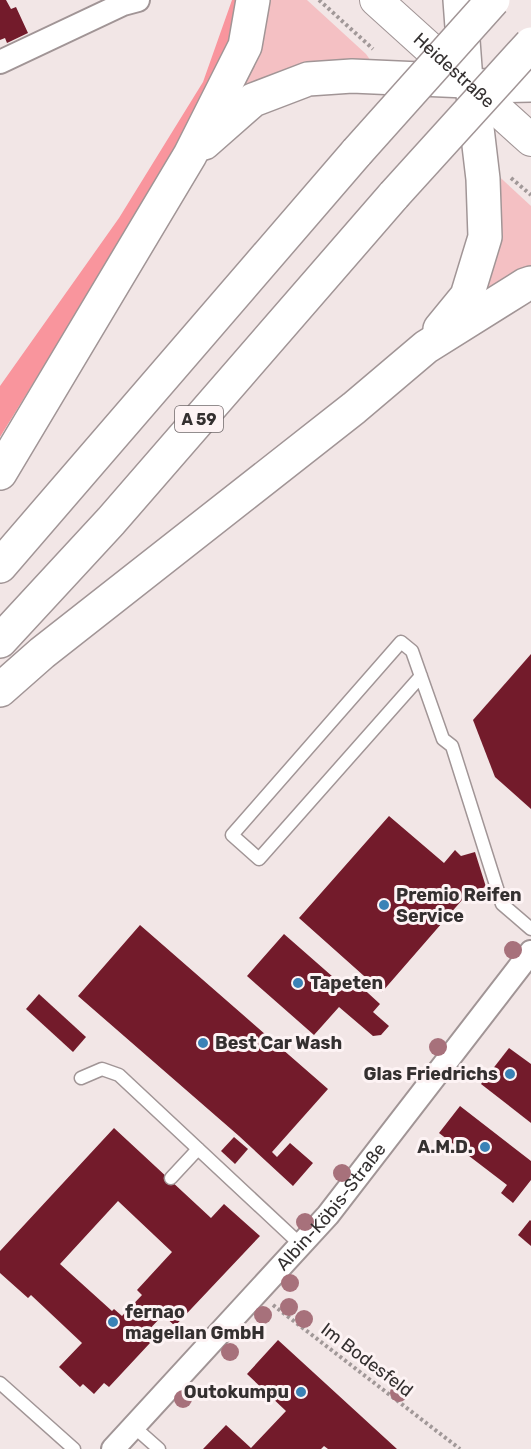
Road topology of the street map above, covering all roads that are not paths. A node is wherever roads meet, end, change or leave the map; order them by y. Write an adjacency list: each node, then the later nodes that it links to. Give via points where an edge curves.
1 (138, 0): 7 (street)
2 (253, 0): 11 (highway, via 245,46)
3 (376, 0): 8 (main road, Heidestraße)
4 (460, 0): 8 (highway)
5 (493, 0): 15 (highway, bridge)
6 (531, 44): 16 (highway, A 59, bridge, via 394,195 111,521)
7 (0, 62)
8 (469, 83): 9 (highway); 10 (main road, Heidestraße); 11 (highway, via 352,76 308,79 253,100); 13 (highway, via 483,179 485,237 467,296)
9 (531, 85)
10 (531, 140)
11 (190, 155): 14 (highway)
12 (531, 283): 13 (highway)
13 (426, 347): 18 (highway)
14 (0, 472)
15 (0, 566)
16 (0, 641)
17 (422, 676): 17 (lane, via 412,651 401,642 232,835 260,859); 19 (lane, via 443,739 452,746 502,904)
18 (0, 690)
19 (531, 929)
20 (531, 951): 24 (street, Albin-Köbis-Straße, via 391,1135)
21 (81, 1078): 22 (lane, via 102,1069 119,1075)
22 (198, 1149): 23 (lane); 24 (lane)
23 (171, 1178)
24 (301, 1245): 26 (street, Albin-Köbis-Straße)
25 (0, 1383): 27 (lane)
26 (133, 1426): 28 (street, Albin-Köbis-Straße); 29 (lane)
27 (74, 1449)
28 (113, 1449)
29 (159, 1449)

